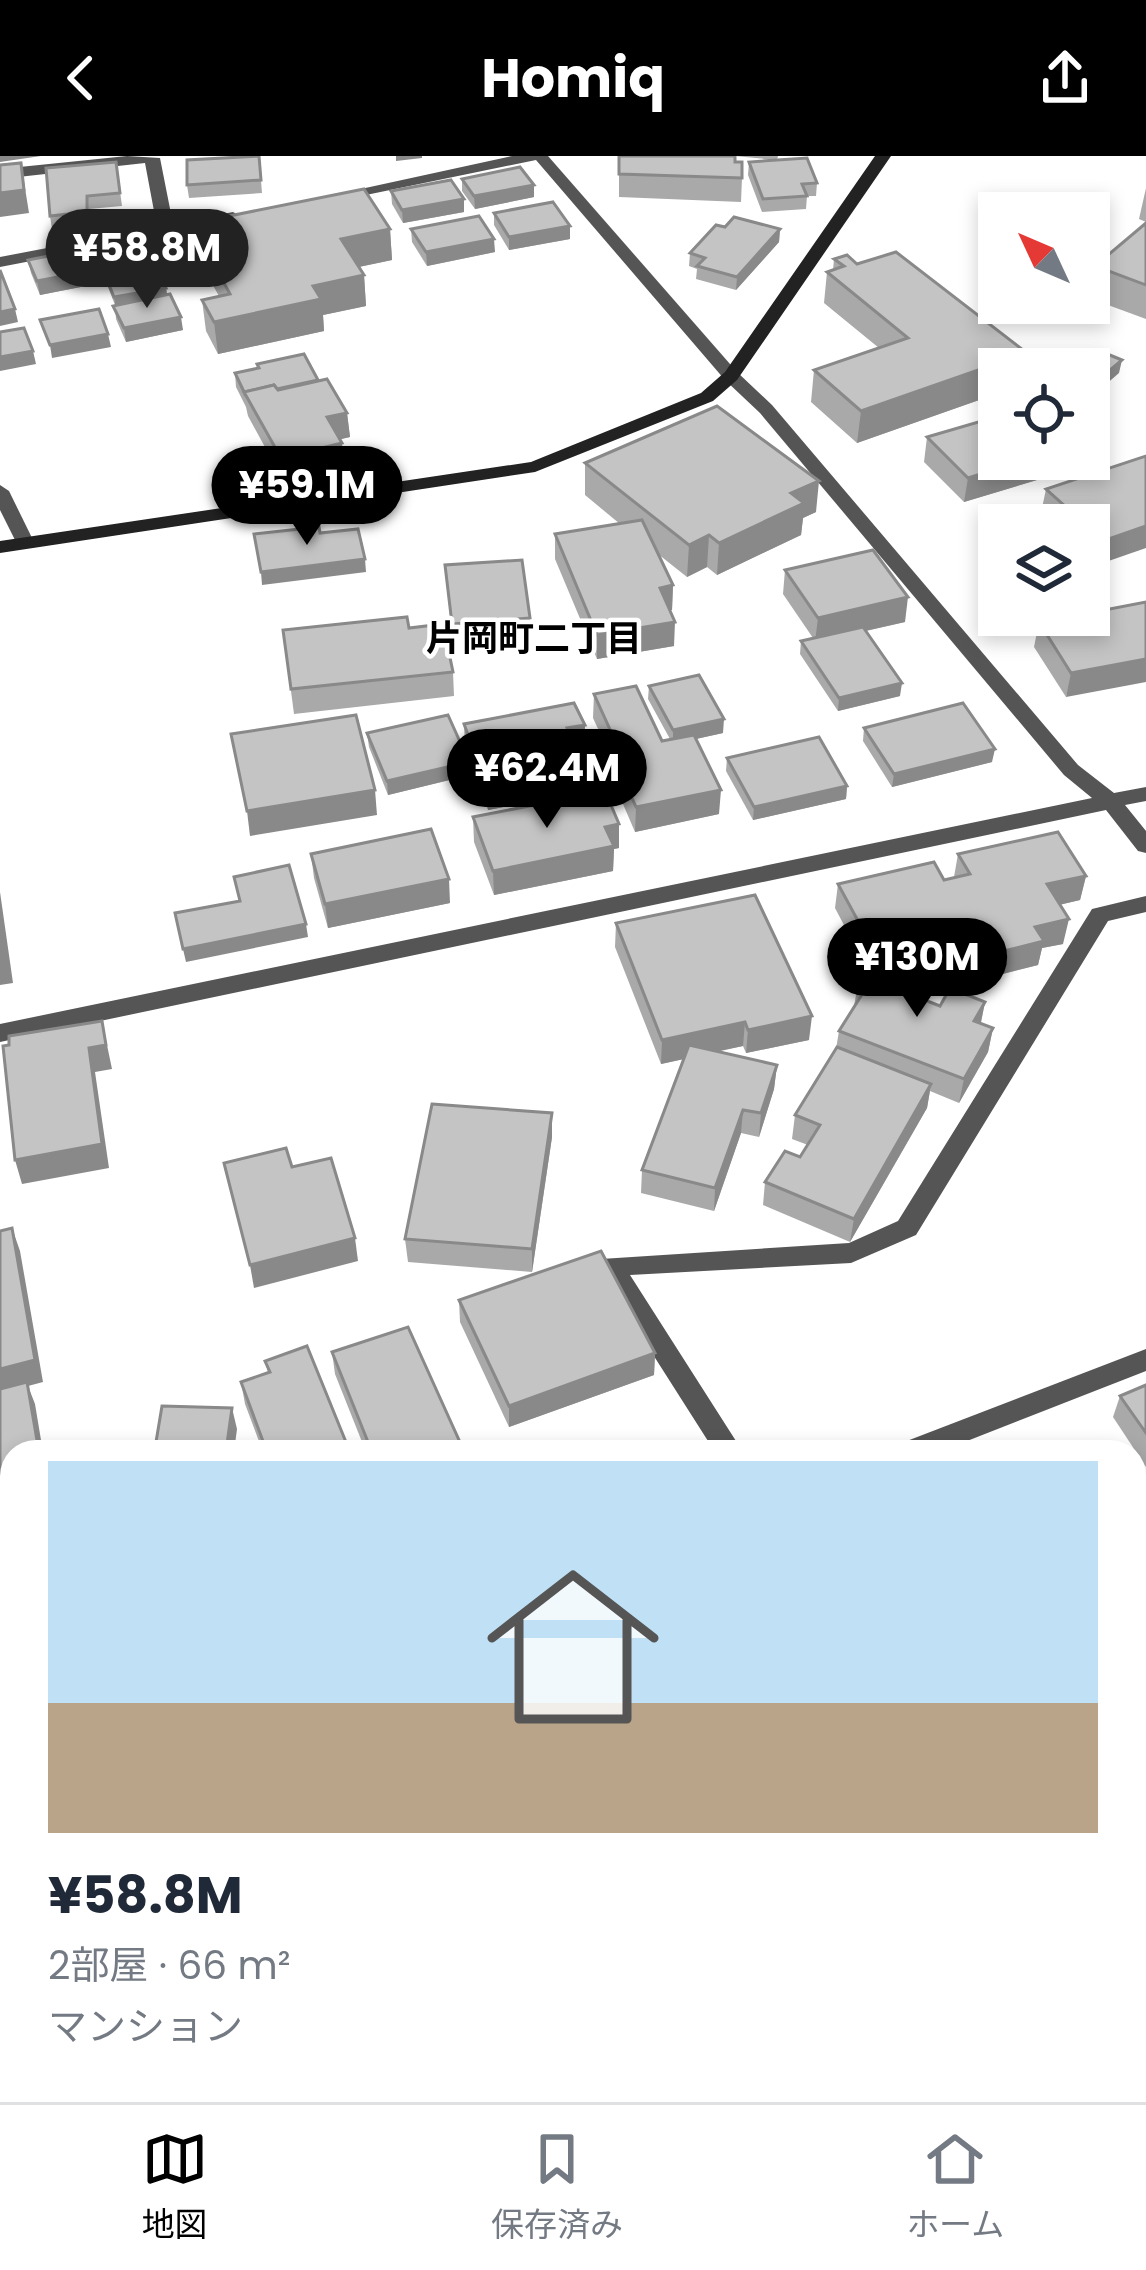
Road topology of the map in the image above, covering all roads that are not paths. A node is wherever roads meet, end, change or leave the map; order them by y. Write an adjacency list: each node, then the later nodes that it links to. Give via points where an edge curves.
1 (538, 156): 4 (street); 8 (street)
2 (883, 156): 8 (street)
3 (0, 174): 6 (street, via 152,158)
4 (304, 202)
5 (258, 212): 6 (street)
6 (166, 230): 7 (street)
7 (0, 262)
8 (731, 376): 10 (street, via 706,397 535,467); 13 (street, via 1071,770)
9 (0, 491): 10 (street)
10 (26, 544): 11 (street)
11 (0, 548)
12 (1146, 794): 13 (street)
13 (1112, 803): 14 (street); 16 (street)
14 (1146, 846)
15 (1146, 904): 18 (street, via 1100,915 908,1228 851,1253 610,1266)
16 (0, 1033)
17 (1146, 1360): 19 (street)
18 (722, 1440)
19 (939, 1440)

